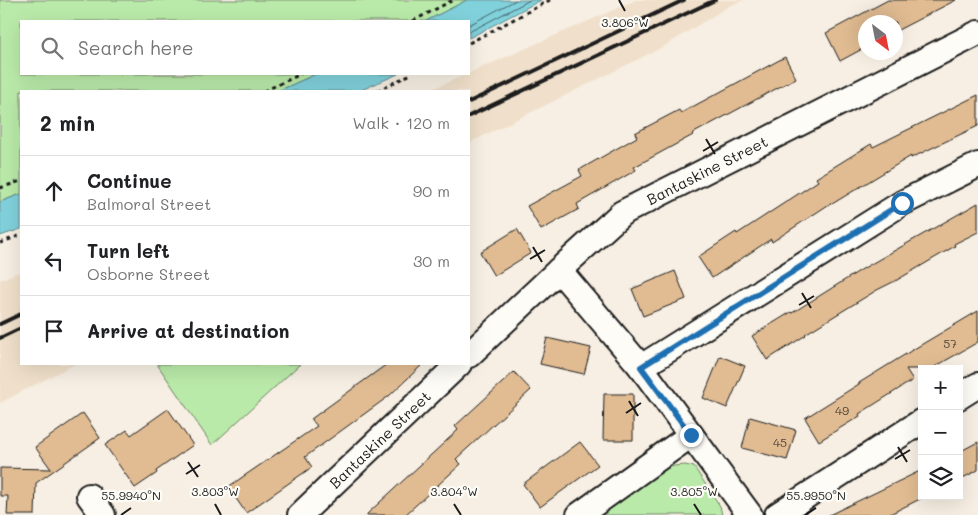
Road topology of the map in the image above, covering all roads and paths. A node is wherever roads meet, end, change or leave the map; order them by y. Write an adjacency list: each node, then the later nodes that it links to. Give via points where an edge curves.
1 (453, 0): 3 (path)
2 (550, 0): 5 (path)
3 (415, 20)
4 (978, 33): 15 (street, Bantaskine Street, via 622,213)
5 (470, 42)
6 (299, 75): 8 (path)
7 (408, 75): 9 (path)
8 (266, 90)
9 (379, 90)
10 (978, 165): 18 (street, via 902,203)
11 (20, 181): 12 (path)
12 (0, 188)
13 (20, 235): 14 (path)
14 (0, 243)
15 (558, 270): 16 (street, Bantaskine Street); 18 (street)
16 (470, 354)
17 (458, 365): 25 (street, Bantaskine Street)
18 (641, 367): 22 (street)
19 (978, 385): 20 (street)
20 (963, 394)
21 (918, 424): 28 (street)
22 (691, 435): 26 (street); 27 (street)
23 (89, 496): 24 (street)
24 (103, 515)
25 (300, 515)
26 (579, 515)
27 (750, 515)
28 (776, 515)

